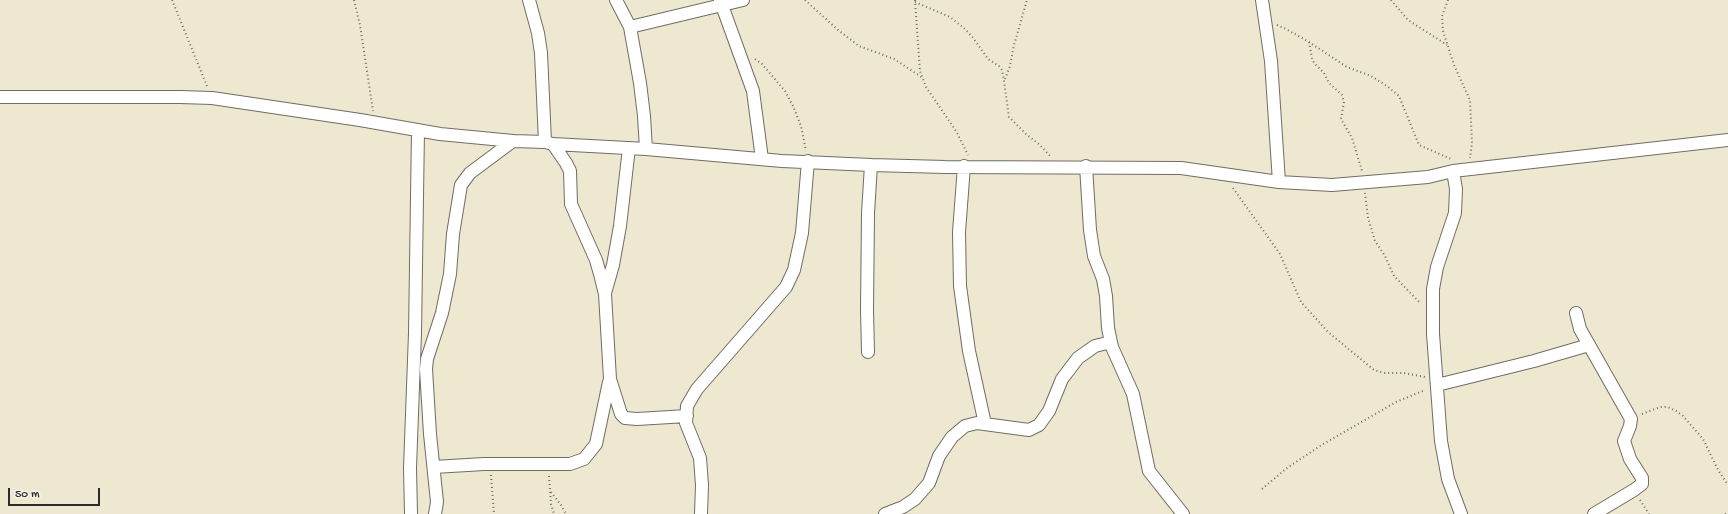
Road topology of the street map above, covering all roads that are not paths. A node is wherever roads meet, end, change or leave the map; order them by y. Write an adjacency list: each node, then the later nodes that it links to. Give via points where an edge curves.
1 (529, 0): 11 (street, via 541,53)
2 (616, 0): 6 (street)
3 (743, 0): 5 (street)
4 (1262, 0): 20 (street, via 1275,107)
5 (721, 3): 6 (street); 14 (street, via 753,91)
6 (630, 27): 13 (street, via 640,83)
7 (0, 97): 8 (street, via 212,98)
8 (418, 130): 10 (street); 32 (street)
9 (1728, 140): 19 (street, via 1474,170)
10 (513, 141): 11 (street); 30 (street, via 470,173 461,185 450,274 426,368)
11 (549, 143): 12 (street); 21 (street, via 570,170 571,204 596,260)
12 (630, 148): 13 (street); 21 (street, via 620,226)
13 (646, 149): 14 (street)
14 (762, 159): 15 (street)
15 (808, 161): 16 (street); 28 (street, via 802,233 794,270 786,287 697,389 687,406)
16 (871, 165): 17 (street); 25 (street, via 868,213)
17 (969, 166): 18 (street); 29 (street, via 959,232 960,286 969,351)
18 (1086, 166): 20 (street, via 1181,168); 23 (street, via 1090,230 1094,256 1103,279)
19 (1454, 166): 20 (street, via 1428,177 1332,185); 27 (street, via 1455,213 1434,282 1432,322)
20 (1279, 182)
21 (605, 294): 26 (street)
22 (1576, 313): 24 (street, via 1580,329)
23 (1111, 342): 29 (street, via 1094,346 1078,358 1062,379 1049,411 1039,425 1029,430); 37 (street, via 1133,394 1150,470)
24 (1589, 345): 27 (street, via 1534,361); 39 (street, via 1631,419 1624,441 1630,459 1642,478 1642,484)
25 (868, 352)
26 (610, 379): 28 (street, via 618,409 625,418); 30 (street, via 596,444 584,459 570,464)
27 (1437, 382): 38 (street, via 1442,449 1448,479)
28 (687, 416): 34 (street, via 686,423 700,458)
29 (985, 424): 31 (street, via 965,426 952,437 939,456 929,483)
30 (434, 467): 33 (street, via 437,502)
31 (915, 499): 35 (street); 36 (street)
32 (411, 514)
33 (435, 514)
34 (701, 514)
35 (884, 514)
36 (909, 514)
37 (1183, 514)
38 (1461, 514)
39 (1594, 514)

